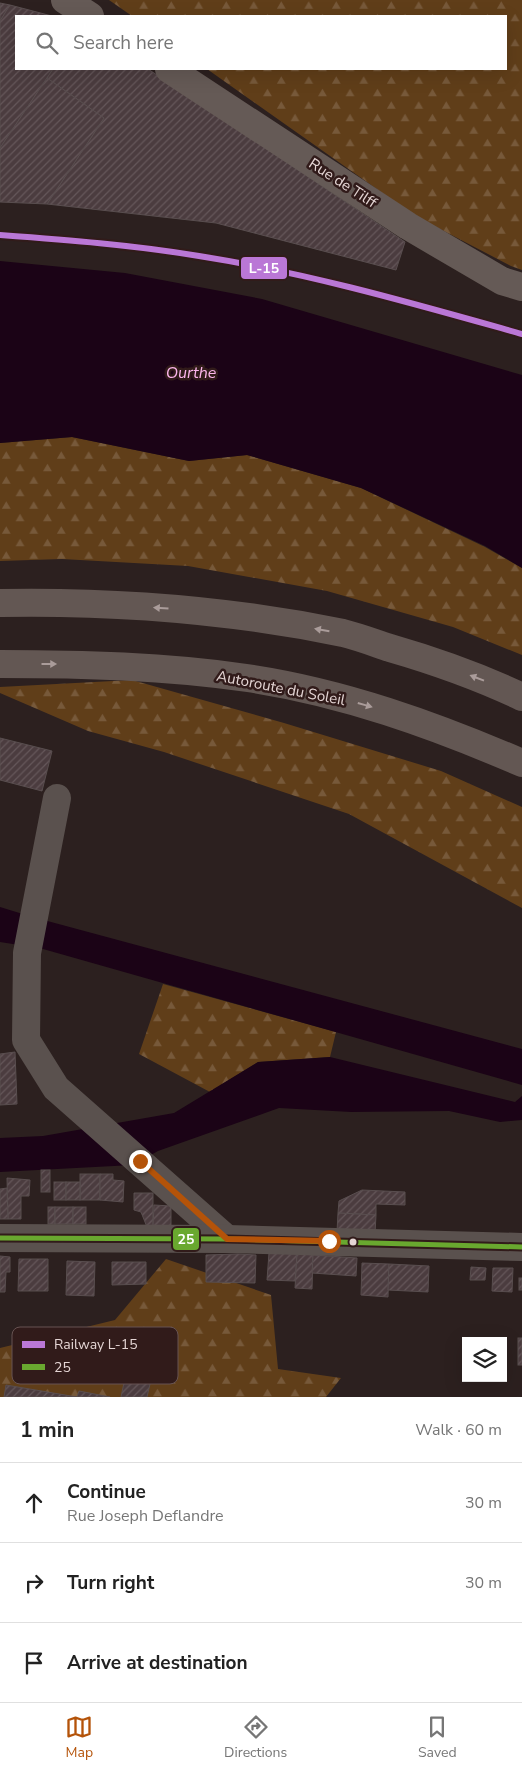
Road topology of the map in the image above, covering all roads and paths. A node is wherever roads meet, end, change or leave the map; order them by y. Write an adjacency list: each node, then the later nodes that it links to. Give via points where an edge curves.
1 (65, 0): 2 (main road)
2 (88, 15)
3 (172, 70): 4 (main road, Rue de Tilff, via 408,226 502,281)
4 (522, 287)
5 (0, 603): 7 (highway, one-way to 5, via 420,657 335,632 258,618 70,602)
6 (0, 664): 8 (highway, Autoroute du Soleil, one-way to 8, via 129,667 247,678 327,695 398,715)
7 (522, 697)
8 (522, 763)
9 (57, 798): 11 (street, via 27,953 26,1040 56,1088)
10 (0, 1238): 11 (street)
11 (227, 1239): 12 (street)
12 (522, 1247)

